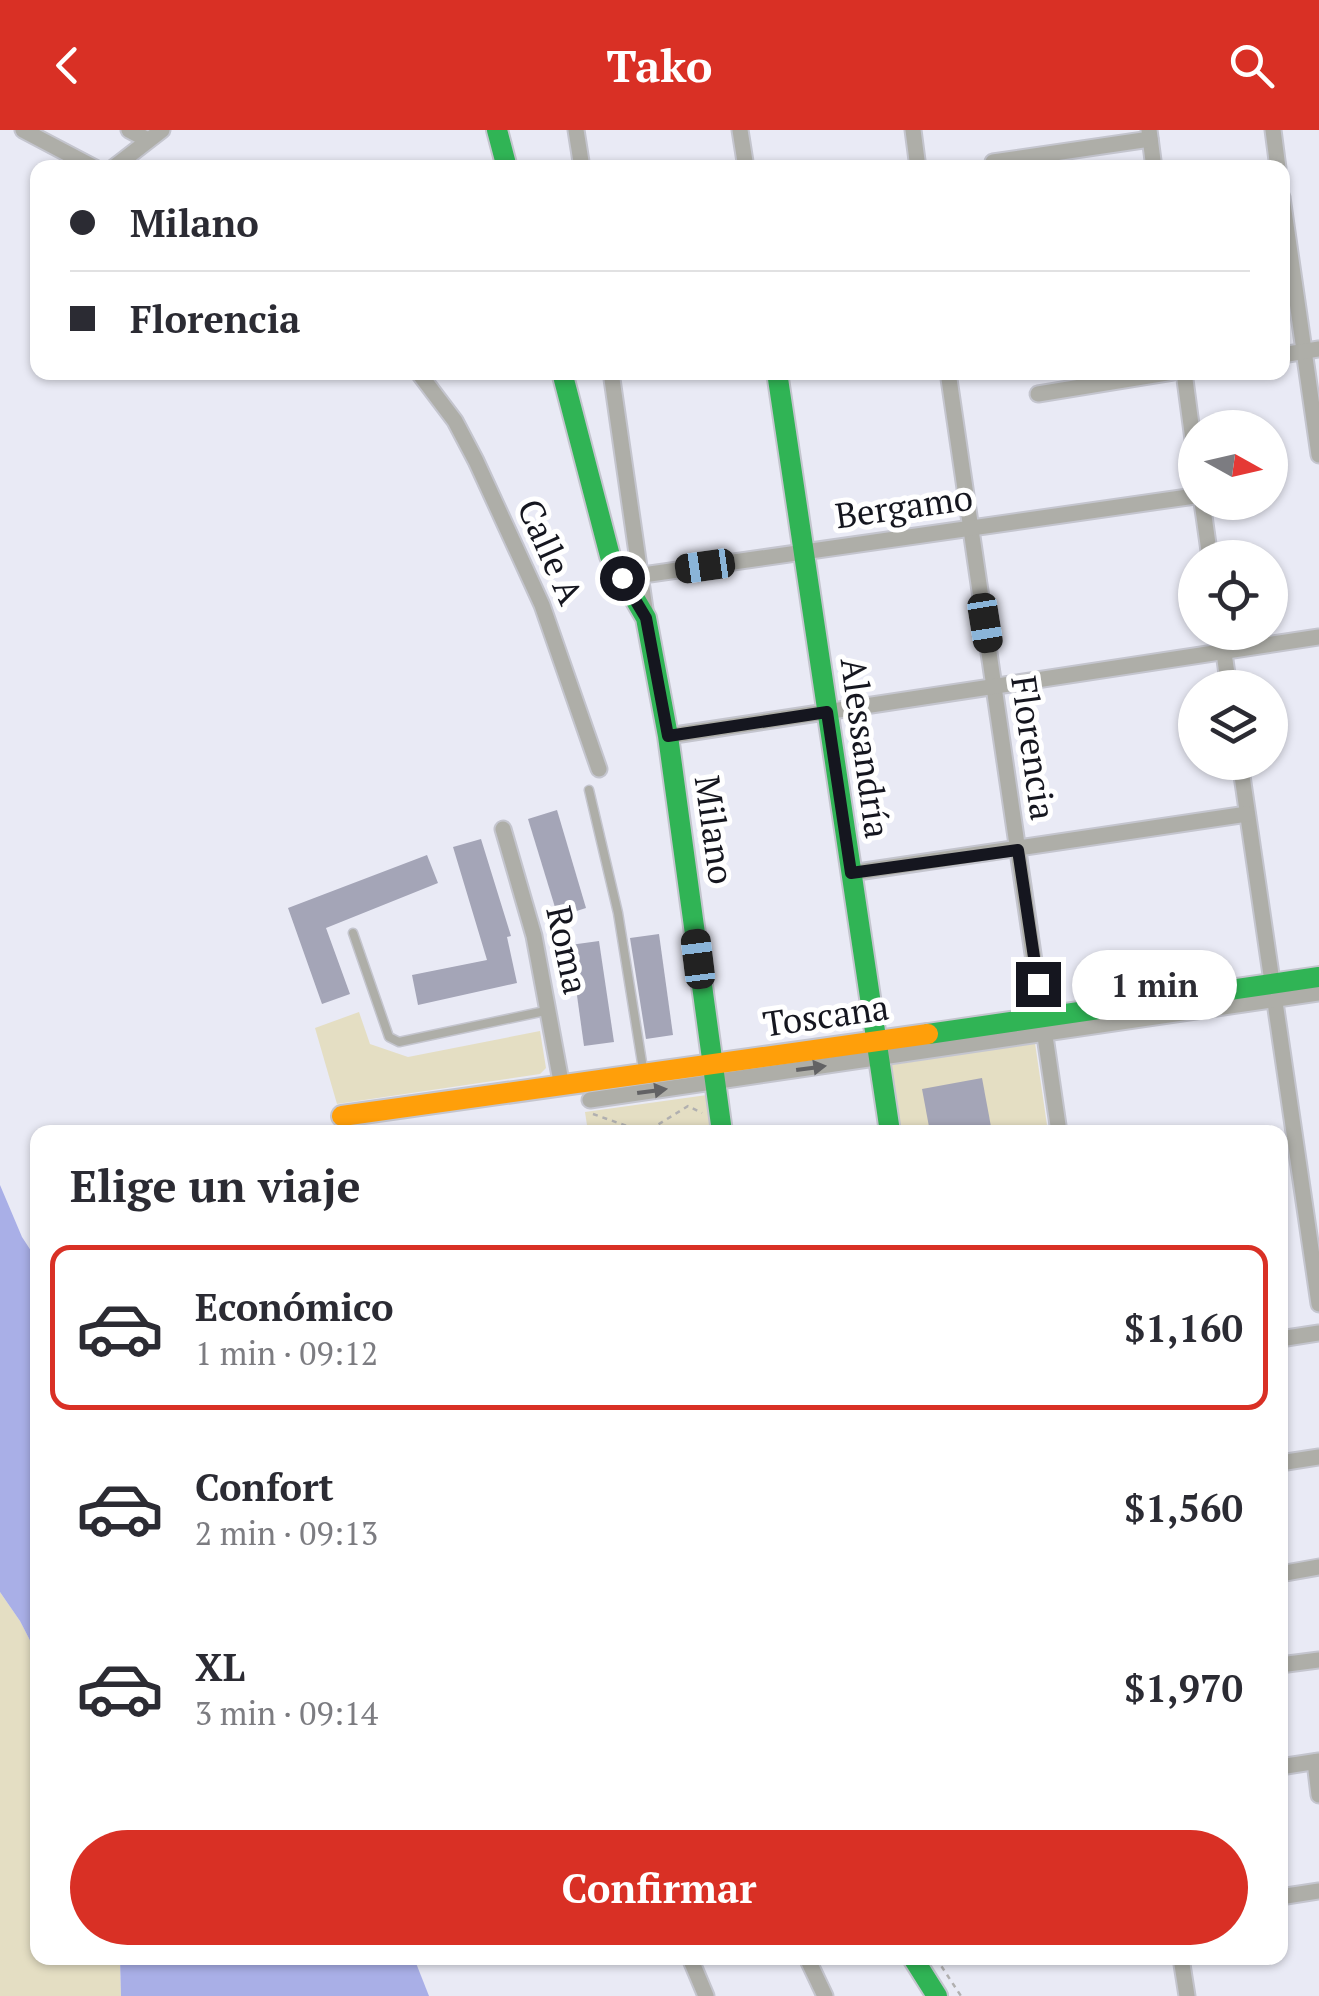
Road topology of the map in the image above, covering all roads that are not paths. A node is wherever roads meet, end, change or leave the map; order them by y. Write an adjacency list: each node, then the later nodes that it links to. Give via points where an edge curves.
1 (23, 130): 11 (street)
2 (130, 130): 10 (street)
3 (162, 130): 10 (street)
4 (496, 130): 13 (street)
5 (576, 130): 14 (street)
6 (740, 130): 15 (street)
7 (912, 130): 16 (street)
8 (1273, 130): 19 (street)
9 (1150, 134): 17 (street); 18 (street)
10 (148, 140): 12 (street)
11 (79, 160)
12 (123, 160)
13 (505, 160)
14 (581, 160)
15 (745, 160)
16 (917, 160)
17 (1004, 160)
18 (1153, 160)
19 (1277, 160)
20 (1290, 239): 21 (street)
21 (1312, 350): 31 (street)
22 (424, 380): 42 (street, Calle A, via 476,460 542,604)
23 (564, 380): 35 (street, Milano, via 610,556)
24 (612, 380): 35 (street)
25 (777, 380): 34 (street, Alessandría)
26 (949, 380): 33 (street, Florencia)
27 (1124, 380): 29 (street)
28 (1185, 380): 30 (street)
29 (1038, 394)
30 (1189, 410)
31 (1319, 455)
32 (1178, 498): 33 (street, Bergamo)
33 (971, 528): 34 (street, Bergamo); 39 (street, Florencia)
34 (804, 552): 35 (street, Bergamo); 40 (street, Alessandría)
35 (631, 576): 41 (street, Milano, via 646,618)
36 (1319, 637): 37 (street)
37 (1224, 652): 38 (street); 39 (street)
38 (1226, 670)
39 (994, 686): 40 (street); 47 (street, Florencia)
40 (827, 712): 41 (street); 48 (street, Alessandría)
41 (668, 736): 56 (street, Milano)
42 (599, 770)
43 (1242, 780): 45 (street)
44 (589, 790): 57 (lane, via 618,913)
45 (1247, 814): 47 (street); 51 (street)
46 (503, 829): 53 (street, Roma)
47 (1018, 850): 48 (street); 54 (street, Florencia)
48 (851, 873): 55 (street, Alessandría)
49 (353, 933): 53 (lane, via 389,1037 399,1042)
50 (1319, 977): 51 (street, Toscana)
51 (1274, 992): 52 (street, Toscana); 54 (street, Toscana); 64 (street)
52 (1319, 993)
53 (550, 1010): 58 (street, Roma)
54 (1044, 1026): 55 (street, Toscana); 63 (street, Florencia)
55 (878, 1050): 56 (street, Toscana); 62 (street, Alessandría)
56 (713, 1074): 57 (street, Toscana); 59 (street, Toscana, one-way to 56); 61 (street, Milano)
57 (644, 1076): 58 (street, Toscana)
58 (562, 1087): 60 (street, Toscana)
59 (591, 1106)
60 (342, 1116)
61 (720, 1122)
62 (889, 1125)
63 (1058, 1125)
64 (1299, 1167): 65 (street); 66 (street)
65 (1288, 1169)
66 (1319, 1304)
67 (1319, 1333): 68 (street)
68 (1288, 1338)
69 (1319, 1457): 70 (street)
70 (1288, 1462)
71 (1319, 1567): 72 (street)
72 (1288, 1573)
73 (1319, 1660): 74 (street)
74 (1288, 1664)
75 (1317, 1761): 76 (street); 77 (street)
76 (1288, 1766)
77 (1319, 1794)
78 (1319, 1891): 79 (street)
79 (1288, 1896)
80 (693, 1965): 84 (street)
81 (810, 1965): 85 (street)
82 (918, 1965): 86 (street)
83 (1182, 1965): 87 (street)
84 (706, 1996)
85 (825, 1996)
86 (938, 1996)
87 (1187, 1996)

